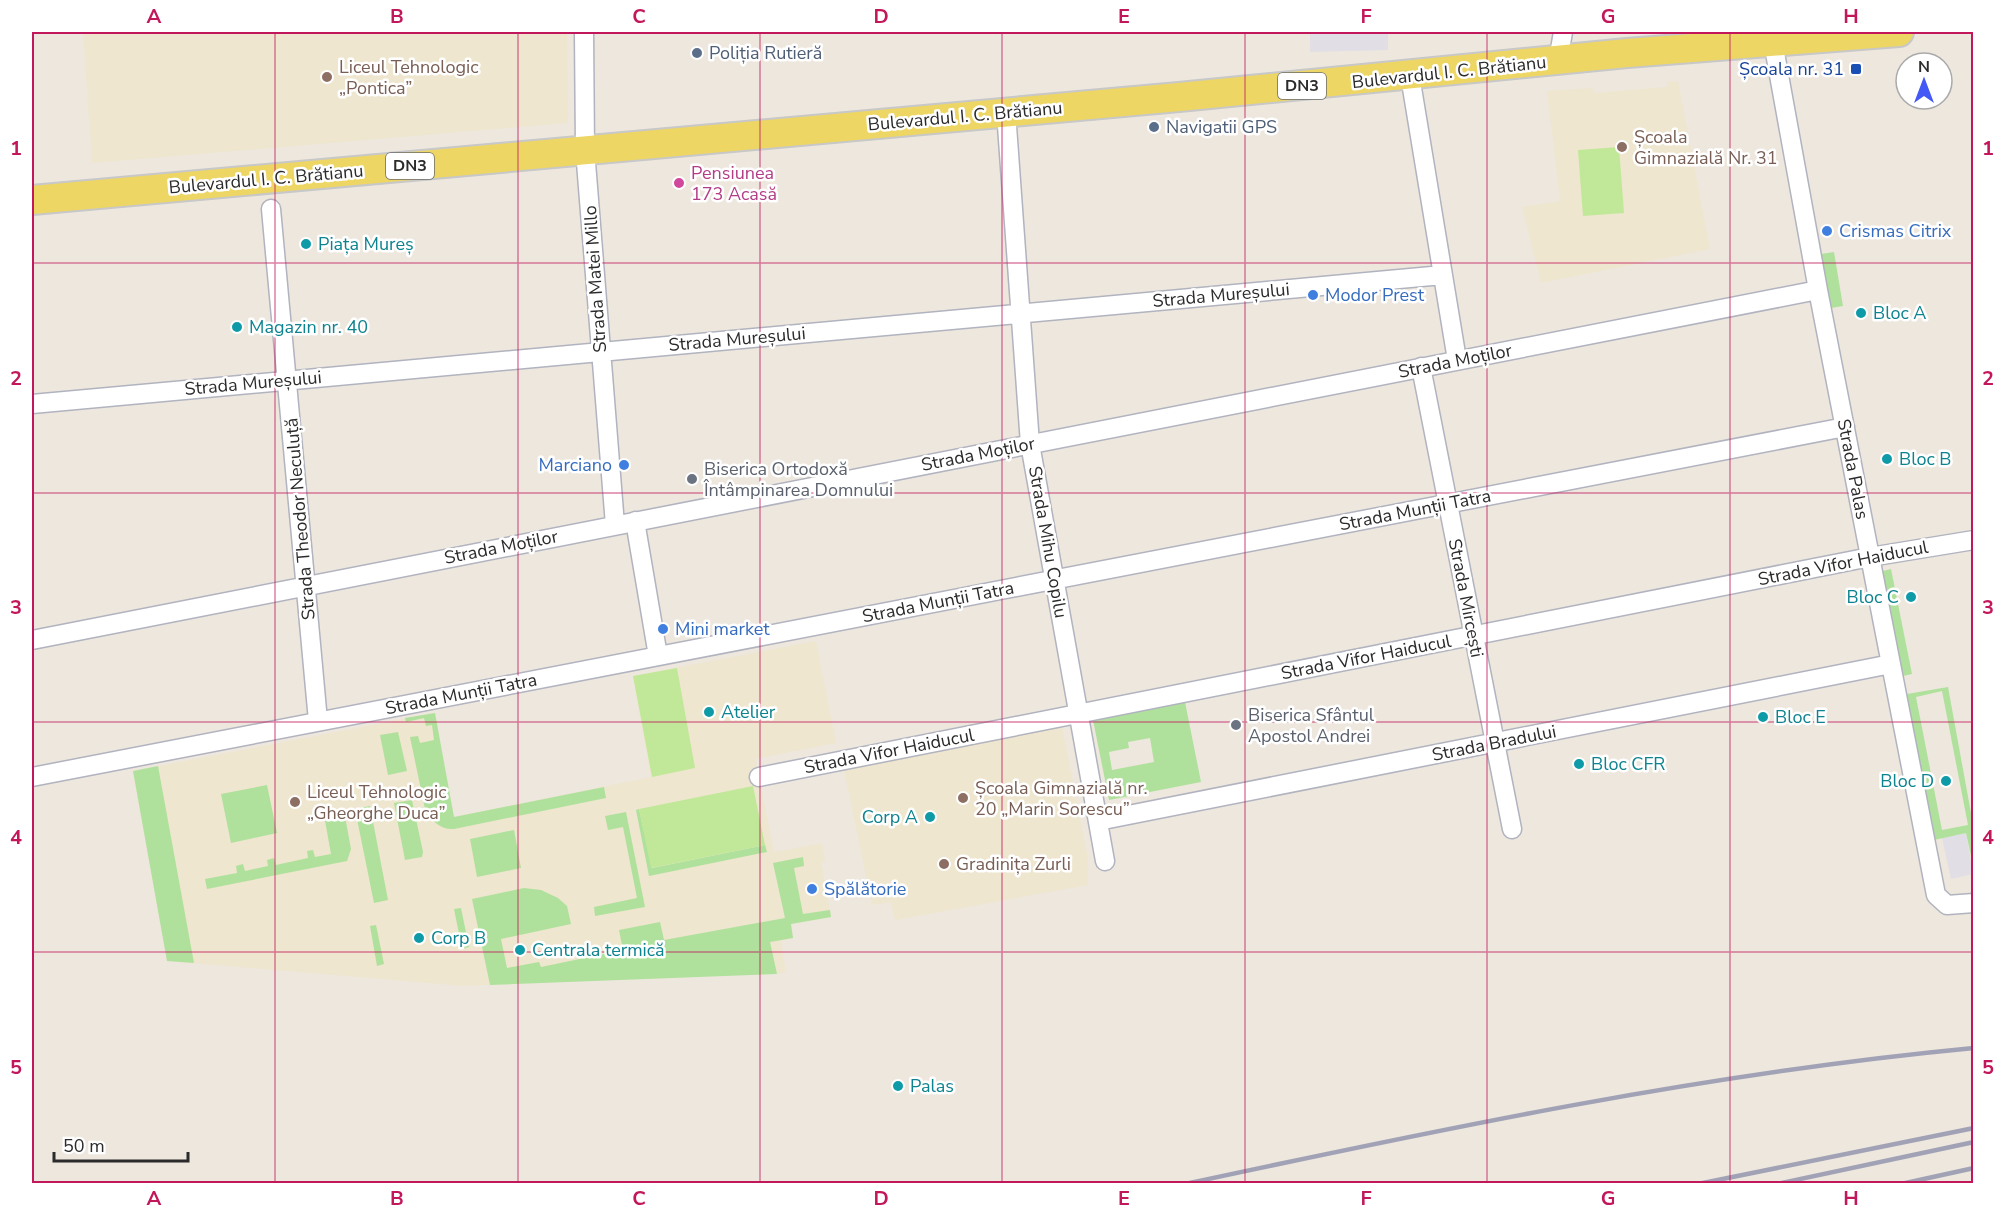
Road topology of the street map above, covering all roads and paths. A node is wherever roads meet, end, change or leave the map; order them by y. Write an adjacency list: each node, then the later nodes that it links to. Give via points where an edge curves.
1 (584, 32): 8 (street, Strada Matei Millo)
2 (1563, 32): 5 (street)
3 (1899, 32): 4 (main road, Bulevardul I. C. Brătianu / DN3)
4 (1758, 39): 5 (main road, Bulevardul I. C. Brătianu / DN3); 12 (street, Strada Palas)
5 (1557, 61): 6 (main road, Bulevardul I. C. Brătianu / DN3)
6 (1410, 76): 7 (main road, Bulevardul I. C. Brătianu / DN3); 11 (street)
7 (1006, 112): 8 (main road, Bulevardul I. C. Brătianu / DN3); 13 (street, Strada Mihu Copilu)
8 (585, 150): 9 (main road, Bulevardul I. C. Brătianu / DN3); 14 (street, Strada Matei Millo)
9 (32, 200)
10 (270, 208): 17 (street, Strada Theodor Neculuță)
11 (1443, 275): 13 (street, Strada Mureșului); 15 (street)
12 (1818, 290): 15 (street, Strada Moților); 19 (street, Strada Palas)
13 (1021, 313): 14 (street, Strada Mureșului); 20 (street, Strada Mihu Copilu)
14 (600, 351): 17 (street, Strada Mureșului); 23 (street, Strada Matei Millo)
15 (1457, 360): 16 (street, Strada Moților)
16 (1421, 367): 20 (street, Strada Moților); 21 (street, Strada Mircești)
17 (287, 380): 18 (street, Strada Mureșului); 27 (street, Strada Theodor Neculuță)
18 (32, 404)
19 (1845, 427): 21 (street, Strada Munții Tatra); 25 (street, Strada Palas)
20 (1030, 444): 22 (street, Strada Moților); 26 (street, Strada Mihu Copilu)
21 (1448, 503): 26 (street, Strada Munții Tatra); 28 (street, Strada Mircești)
22 (635, 521): 23 (street, Strada Moților); 30 (street)
23 (615, 525): 27 (street, Strada Moților)
24 (1974, 540): 25 (street, Strada Vifor Haiducul)
25 (1870, 557): 28 (street, Strada Vifor Haiducul); 31 (street, Strada Palas)
26 (1055, 579): 30 (street, Strada Munții Tatra); 32 (street, Strada Mihu Copilu)
27 (306, 586): 29 (street, Strada Moților); 33 (street, Strada Theodor Neculuță)
28 (1474, 636): 32 (street, Strada Vifor Haiducul); 34 (street, Strada Mircești)
29 (32, 639)
30 (658, 656): 33 (street, Strada Munții Tatra)
31 (1891, 664): 34 (street, Strada Bradului); 40 (street, Strada Palas, via 1936,895 1947,905)
32 (1079, 713): 36 (street, Strada Vifor Haiducul); 37 (street, Strada Mihu Copilu)
33 (318, 721): 35 (street, Strada Munții Tatra)
34 (1495, 742): 37 (street, Strada Bradului); 38 (street, Strada Mircești)
35 (32, 777)
36 (759, 777)
37 (1098, 821): 39 (street, Strada Mihu Copilu)
38 (1512, 829)
39 (1105, 861)
40 (1974, 903)

